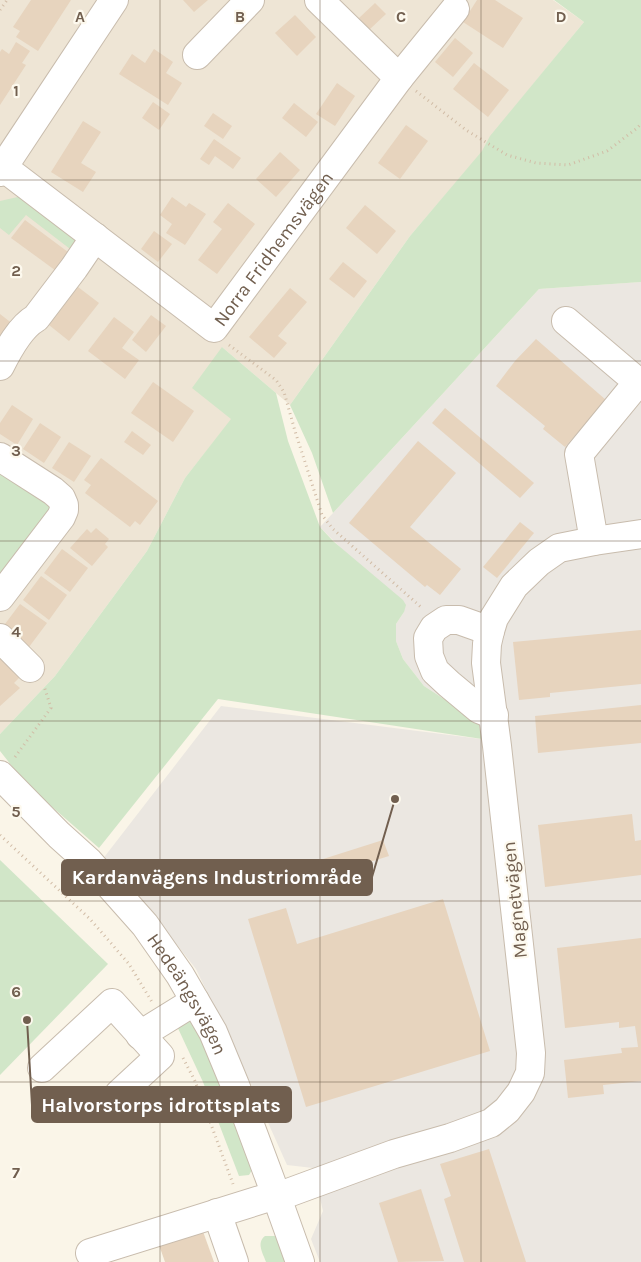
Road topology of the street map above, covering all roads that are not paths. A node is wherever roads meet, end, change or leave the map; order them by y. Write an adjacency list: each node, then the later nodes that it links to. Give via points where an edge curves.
1 (114, 0): 7 (street)
2 (250, 0): 5 (street)
3 (319, 0): 6 (street)
4 (455, 9): 6 (street, Norra Fridhemsvägen)
5 (197, 55)
6 (399, 78): 8 (street, Norra Fridhemsvägen, via 214,328)
7 (1, 168): 8 (street, Norra Fridhemsvägen)
8 (95, 237): 10 (street, via 36,318 28,323 8,350)
9 (566, 321): 13 (street, via 638,382 579,454)
10 (0, 366)
11 (0, 457): 14 (street, via 53,491 61,498 64,510 62,517)
12 (641, 534): 13 (street, Magnetvägen)
13 (594, 541): 15 (street, Magnetvägen, via 559,548 539,562 514,586 497,612)
14 (0, 597)
15 (490, 631): 18 (street, Magnetvägen, via 486,663); 18 (street, via 459,620 446,620 434,628 428,638 429,656 435,671 480,709)
16 (0, 638): 17 (street)
17 (30, 668)
18 (494, 715): 24 (street, Magnetvägen, via 531,1053 530,1073 522,1092 491,1123)
19 (1, 775): 20 (street, Hedeängsvägen, via 89,862 145,925)
20 (195, 1001): 21 (street); 24 (street, Hedeängsvägen, via 213,1032)
21 (140, 1034): 22 (street, via 112,1004); 23 (street, via 160,1056)
22 (42, 1068)
23 (119, 1094)
24 (277, 1196): 25 (street, Magnetvägen); 29 (street, Hedeängsvägen)
25 (217, 1213): 26 (street, Magnetvägen); 28 (street)
26 (131, 1252): 27 (street, Magnetvägen)
27 (90, 1253)
28 (234, 1262)
29 (300, 1262)

